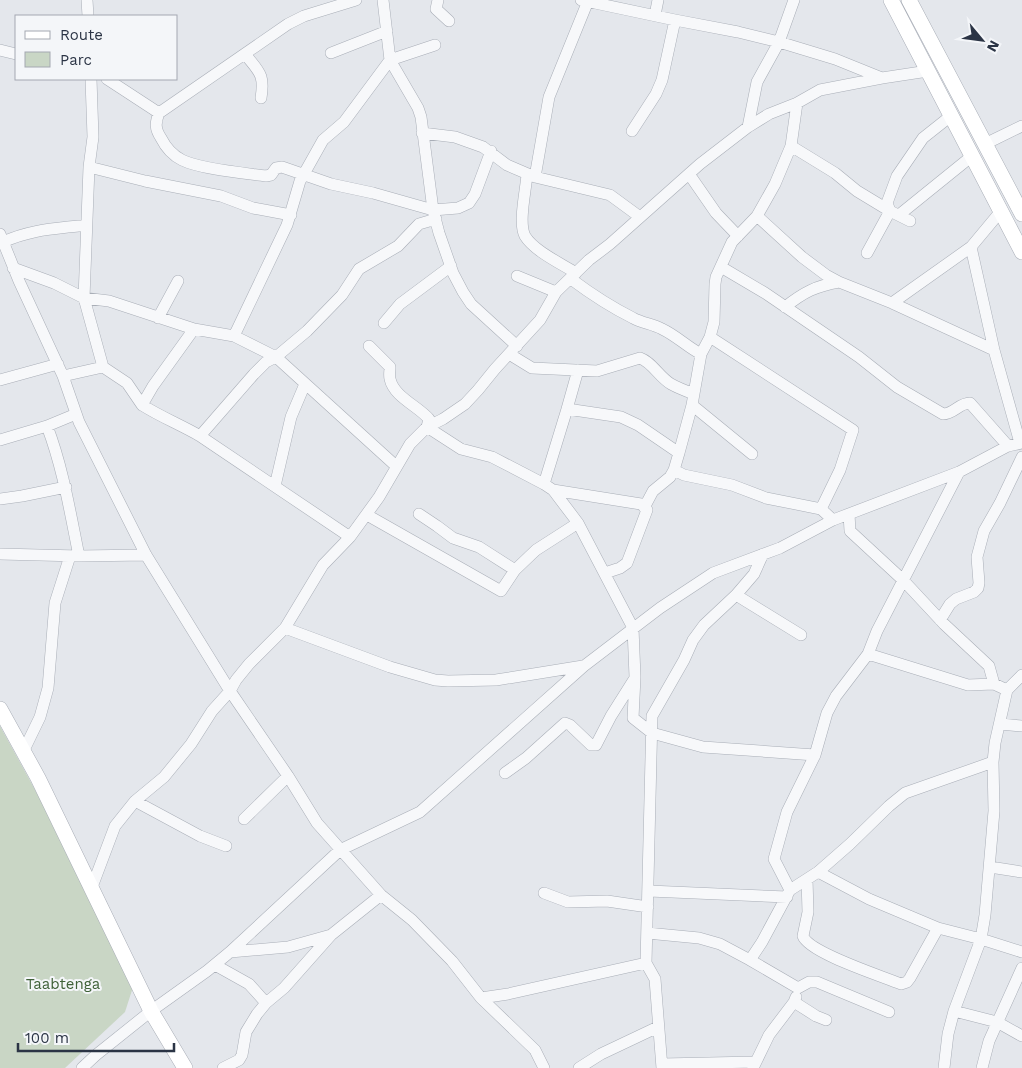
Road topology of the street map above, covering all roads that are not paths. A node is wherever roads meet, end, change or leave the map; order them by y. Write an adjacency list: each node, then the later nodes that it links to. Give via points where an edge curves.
1 (87, 0): 10 (street)
2 (356, 0): 20 (street, via 304,16)
3 (383, 0): 14 (street)
4 (438, 0): 13 (street, via 436,9)
5 (584, 0): 11 (street); 41 (street, via 548,97)
6 (658, 0): 11 (street)
7 (794, 0): 15 (street)
8 (891, 0): 22 (main road)
9 (913, 1): 34 (main road)
10 (88, 15)
11 (655, 15): 12 (street)
12 (675, 20): 15 (street); 32 (street, via 662,80)
13 (449, 22)
14 (387, 31): 18 (street); 21 (street)
15 (779, 42): 23 (street); 31 (street, via 757,82)
16 (435, 45): 21 (street)
17 (0, 50): 19 (street)
18 (331, 53)
19 (15, 54)
20 (245, 54): 26 (street, via 260,72 264,83); 28 (street)
21 (390, 60): 33 (street, via 418,108); 40 (street, via 344,122 323,140)
22 (928, 72): 23 (street); 29 (main road)
23 (882, 78): 27 (street, via 820,90)
24 (91, 80): 38 (street, via 93,137)
25 (109, 80): 28 (street)
26 (262, 98)
27 (796, 103): 31 (street); 35 (street)
28 (159, 113): 40 (street, via 156,130 166,148 183,161 266,176 282,167)
29 (952, 115): 37 (main road); 43 (street, via 923,138 897,176 887,203)
30 (1022, 126): 34 (street)
31 (748, 127): 39 (street)
32 (632, 131)
33 (422, 133): 36 (street, via 455,137); 46 (street)
34 (984, 144): 44 (main road)
35 (791, 146): 43 (street); 47 (street)
36 (491, 152): 41 (street, via 507,165); 46 (street, via 470,203)
37 (972, 156): 42 (main road); 43 (street)
38 (89, 167): 45 (street, via 216,194 253,208); 50 (street)
39 (689, 174): 48 (street); 51 (street, via 716,213)
40 (304, 176): 45 (street); 46 (street, via 419,205)
41 (531, 176): 48 (street, via 610,195); 60 (street, via 522,222 526,236)
42 (1001, 211): 53 (street); 55 (main road)
43 (894, 213): 49 (street); 54 (street)
44 (1022, 214)
45 (290, 215): 70 (street)
46 (435, 215): 56 (street); 76 (street, via 418,224 398,246 359,269 342,295)
47 (757, 216): 51 (street); 62 (street, via 802,257)
48 (640, 217): 60 (street)
49 (910, 221)
50 (86, 225): 52 (street, via 36,230); 64 (street)
51 (738, 236): 57 (street, via 732,242)
52 (2, 238): 58 (street)
53 (971, 247): 65 (street); 74 (street)
54 (867, 252)
55 (1022, 252)
56 (451, 266): 68 (street, via 400,304); 73 (street, via 462,292)
57 (722, 267): 66 (street); 71 (street, via 716,277)
58 (13, 268): 64 (street); 77 (street)
59 (517, 276): 63 (street)
60 (573, 276): 63 (street); 75 (street, via 606,304 677,336 684,345)
61 (178, 281): 67 (street)
62 (839, 282): 65 (street); 66 (street, via 819,286)
63 (556, 292): 73 (street, via 540,320)
64 (84, 298): 67 (street, via 109,301); 78 (street)
65 (892, 303): 74 (street)
66 (785, 307): 92 (street, via 897,387 943,414 970,403)
67 (158, 318): 69 (street)
68 (384, 322)
69 (194, 329): 70 (street); 84 (street)
70 (234, 336): 76 (street)
71 (710, 337): 75 (street); 104 (street, via 853,430 840,470)
72 (369, 346): 88 (street, via 390,367 390,380 396,390 423,413 428,420)
73 (513, 350): 79 (street, via 532,368); 88 (street, via 465,404)
74 (994, 350): 91 (street)
75 (700, 354): 83 (street)
76 (276, 357): 82 (street); 89 (street, via 254,374)
77 (58, 364): 80 (street); 81 (street)
78 (103, 367): 80 (street); 84 (street, via 127,383)
79 (578, 370): 83 (street, via 597,371 640,358); 85 (street)
80 (63, 376): 86 (street)
81 (0, 380)
82 (305, 384): 96 (street); 99 (street, via 289,425)
83 (693, 399): 93 (street); 94 (street)
84 (142, 405): 89 (street)
85 (567, 409): 93 (street, via 621,417 638,424); 101 (street)
86 (76, 414): 87 (street); 113 (street)
87 (47, 426): 90 (street); 100 (street)
88 (427, 427): 96 (street, via 410,444); 101 (street, via 462,449 492,457)
89 (200, 436): 99 (street)
90 (0, 440)
91 (1021, 443): 92 (street)
92 (1008, 446): 98 (street)
93 (679, 453): 97 (street)
94 (752, 454)
95 (1022, 457): 119 (street, via 984,531 977,558 978,588 950,604)
96 (396, 466): 107 (street)
97 (674, 470): 103 (street, via 653,491); 104 (street, via 684,475 732,484 766,498)
98 (959, 472): 106 (street); 117 (street)
99 (275, 486): 110 (street)
100 (66, 487): 102 (street); 114 (street)
101 (548, 487): 103 (street); 109 (street)
102 (0, 499)
103 (645, 506): 116 (street, via 647,510 627,563)
104 (821, 509): 108 (street)
105 (419, 514): 115 (street, via 453,538 479,547)
106 (848, 514): 108 (street); 117 (street, via 850,531)
107 (367, 515): 110 (street); 115 (street, via 501,591)
108 (833, 520): 112 (street)
109 (578, 523): 115 (street, via 536,550); 116 (street)
110 (350, 537): 120 (street, via 323,565)
111 (0, 554): 114 (street)
112 (763, 554): 118 (street, via 754,574); 121 (street, via 713,573)
113 (146, 555): 114 (street); 129 (street)
114 (74, 556): 134 (street, via 55,604 48,688 40,717)
115 (515, 570)
116 (605, 573): 121 (street)
117 (903, 580): 119 (street); 123 (street)
118 (736, 596): 122 (street); 133 (street, via 704,624 693,640 652,716)
119 (940, 620): 127 (street, via 989,666)
120 (285, 628): 124 (street, via 434,680 496,680); 129 (street, via 249,664)
121 (633, 628): 124 (street); 126 (street)
122 (801, 635)
123 (868, 654): 127 (street, via 968,686); 135 (street, via 827,713)
124 (584, 666): 142 (street, via 420,812)
125 (1022, 674): 128 (street)
126 (635, 677): 133 (street, via 632,718); 137 (street, via 596,745 591,745 565,723)
127 (994, 684): 128 (street)
128 (1007, 690): 131 (street)
129 (230, 691): 138 (street); 139 (street, via 164,777)
130 (0, 709): 134 (main road)
131 (1000, 724): 132 (street); 136 (street)
132 (1022, 726)
133 (652, 733): 135 (street, via 719,749); 148 (street)
134 (24, 750): 147 (main road)
135 (815, 755): 150 (street, via 787,812 774,859)
136 (993, 762): 143 (street); 144 (street, via 905,793)
137 (505, 773)
138 (288, 776): 140 (street); 142 (street, via 317,823)
139 (135, 801): 141 (street, via 200,836); 147 (street, via 115,826)
140 (244, 819)
141 (226, 846)
142 (340, 850): 151 (street); 157 (street)
143 (990, 868): 145 (street); 156 (street)
144 (818, 872): 146 (street); 153 (street, via 869,899)
145 (1022, 872)
146 (807, 879): 150 (street); 153 (street, via 805,941 836,959 901,984 907,982)
147 (92, 887): 167 (main road)
148 (649, 891): 150 (street); 152 (street)
149 (544, 893): 152 (street, via 568,902)
150 (789, 894): 159 (street)
151 (381, 895): 155 (street); 164 (street, via 412,920 452,961)
152 (648, 907): 154 (street)
153 (938, 928): 156 (street)
154 (647, 933): 159 (street, via 699,938 720,944); 160 (street)
155 (331, 935): 157 (street, via 288,946); 166 (street, via 284,988)
156 (981, 938): 158 (street); 168 (street)
157 (230, 952): 161 (street)
158 (1022, 952)
159 (750, 960): 163 (street)
160 (646, 963): 164 (street); 172 (street, via 655,979)
161 (215, 964): 166 (street, via 249,984); 167 (street)
162 (1022, 968): 171 (street)
163 (798, 988): 165 (street); 169 (street, via 817,982)
164 (481, 998): 179 (street, via 535,1050)
165 (794, 1002): 170 (street); 174 (street, via 768,1035)
166 (266, 1003): 178 (street, via 246,1032 239,1060)
167 (151, 1011): 176 (street); 177 (main road)
168 (954, 1011): 171 (street); 181 (street)
169 (889, 1012)
170 (826, 1020)
171 (996, 1022): 173 (street); 182 (street)
172 (658, 1027): 175 (street); 180 (street)
173 (1022, 1036)
174 (754, 1065): 175 (street)
175 (662, 1066)
176 (82, 1068)
177 (186, 1068)
178 (223, 1068)
179 (544, 1068)
180 (580, 1068)
181 (944, 1068)
182 (982, 1068)

